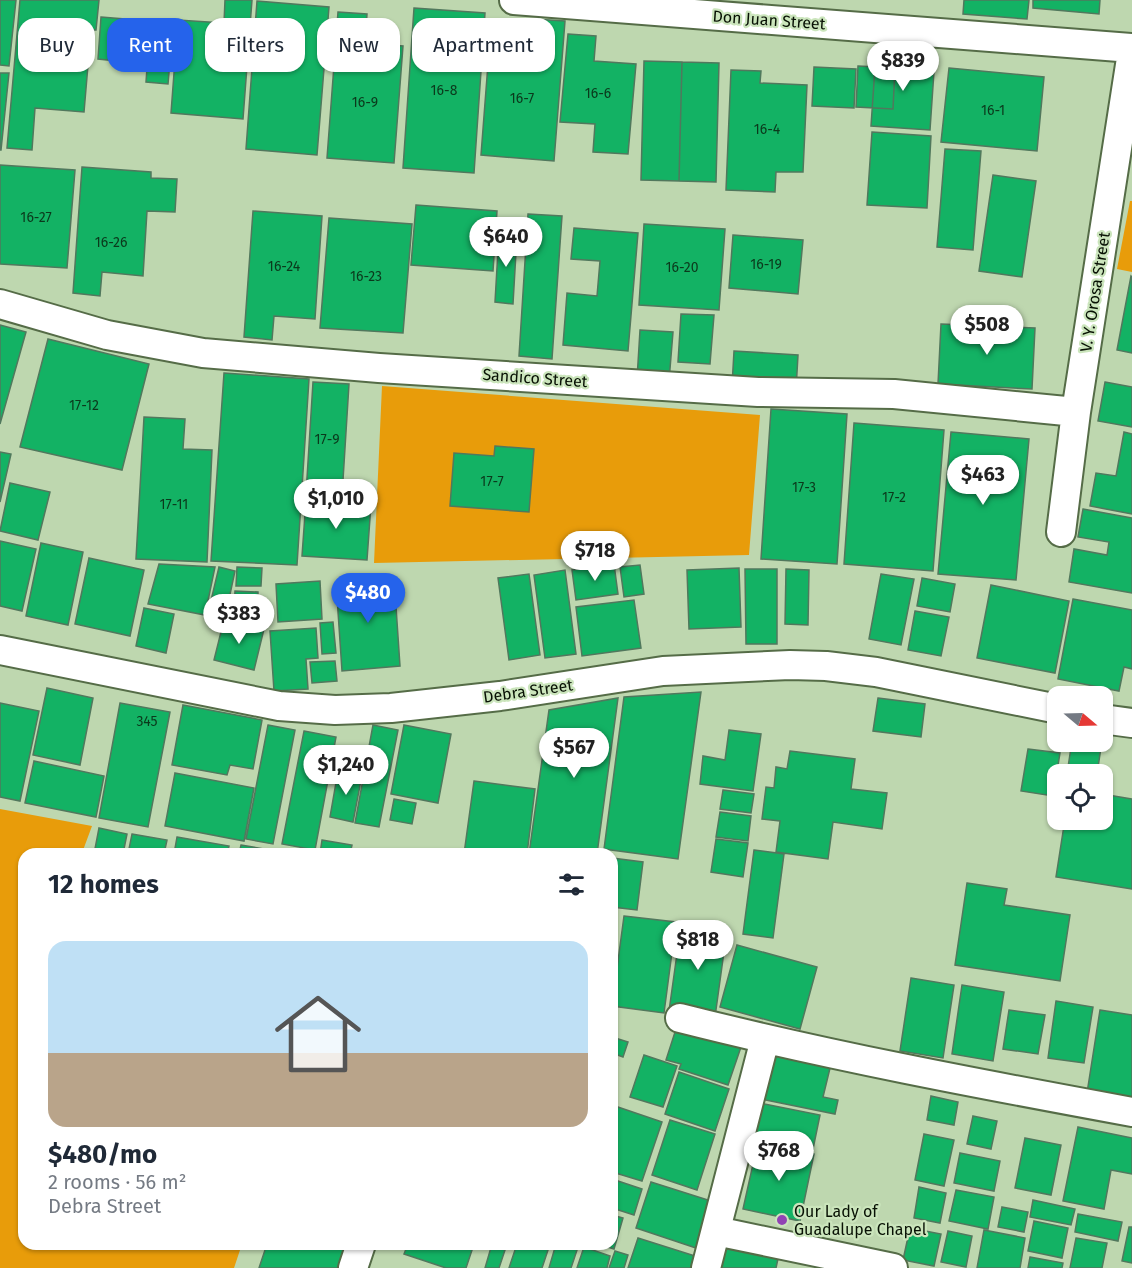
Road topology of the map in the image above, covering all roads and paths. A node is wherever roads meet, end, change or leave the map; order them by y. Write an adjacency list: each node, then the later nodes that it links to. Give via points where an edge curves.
1 (514, 0): 2 (street, Don Juan Street)
2 (1132, 50): 4 (street, V. Y. Orosa Street)
3 (0, 304): 4 (street, Sandico Street, via 107,335 203,353 758,392 894,393)
4 (1076, 412): 5 (street, V. Y. Orosa Street)
5 (1061, 532)
6 (0, 650): 7 (street, Debra Street, via 279,706 335,710 489,698 663,671 790,665 876,672)
7 (1047, 708)
8 (1113, 720): 9 (street)
9 (1132, 723)
10 (680, 1018): 11 (street)
11 (765, 1039): 12 (street, via 903,1070); 13 (street)
12 (1132, 1112)
13 (716, 1231): 14 (street); 15 (street)
14 (706, 1268)
15 (893, 1268)

